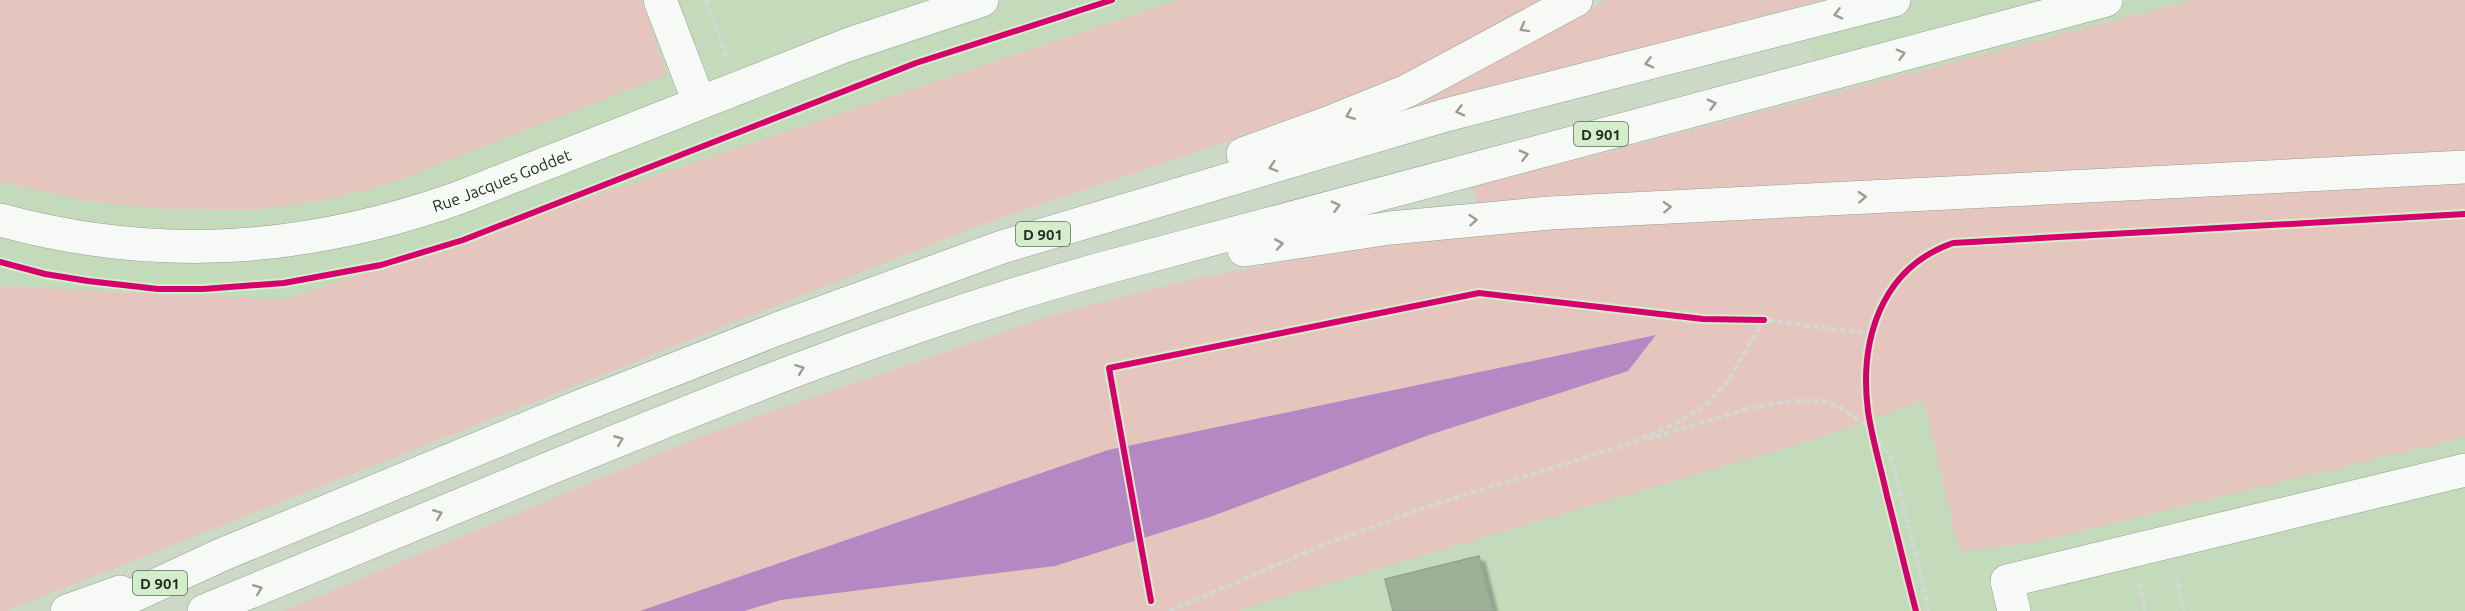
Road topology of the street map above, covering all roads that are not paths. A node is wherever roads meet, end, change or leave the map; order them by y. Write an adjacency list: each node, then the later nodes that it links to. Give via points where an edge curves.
1 (660, 0): 6 (main road)
2 (982, 0): 6 (main road, Rue Jacques Goddet, via 882,32)
3 (1576, 0): 9 (main road, one-way to 9, via 1407,90 1328,123 1149,187)
4 (1894, 0): 9 (main road, D 901, one-way to 9, via 1446,115)
5 (2106, 0): 10 (main road, D 901, one-way to 5)
6 (699, 102): 8 (main road, Rue Jacques Goddet, via 423,210 326,235 256,244 158,247 96,240)
7 (2465, 167): 10 (main road, one-way to 7, via 1390,228 1539,214)
8 (0, 220)
9 (1060, 228): 12 (main road, D 901, via 867,296 585,404)
10 (1097, 270): 15 (main road, D 901, one-way to 10, via 685,413 914,326)
11 (2465, 470): 16 (main road, via 2007,581)
12 (220, 555): 13 (main road); 14 (main road, D 901)
13 (67, 611)
14 (100, 611)
15 (204, 611)
16 (2014, 611)

